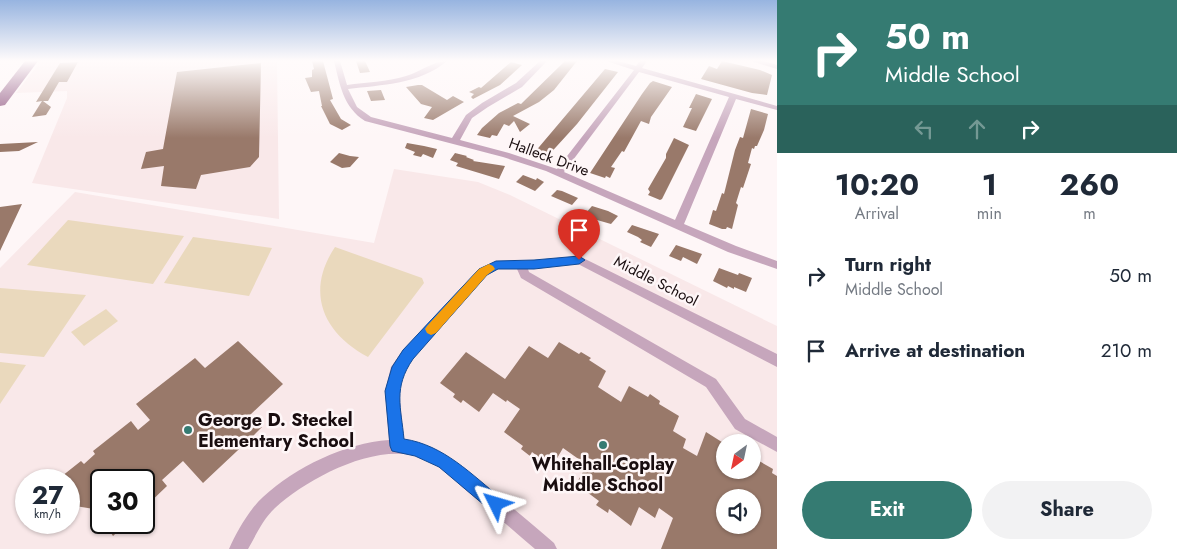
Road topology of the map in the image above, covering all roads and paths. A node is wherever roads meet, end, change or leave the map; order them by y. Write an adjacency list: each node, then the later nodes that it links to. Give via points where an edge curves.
1 (12, 87): 7 (highway)
2 (344, 87): 9 (street, Halleck Drive, via 349,104 361,115)
3 (516, 87): 9 (street, via 469,117)
4 (625, 87): 10 (street)
5 (701, 87): 6 (street)
6 (734, 96): 8 (street); 11 (street)
7 (0, 102)
8 (777, 108)
9 (455, 141): 10 (street, Halleck Drive, via 506,154)
10 (559, 173): 11 (street, Halleck Drive)
11 (678, 226): 13 (street, Halleck Drive, via 762,262)
12 (521, 265): 14 (street, Middle School, via 579,260); 15 (street, via 525,275 711,383 740,424); 16 (street, Middle School, via 496,265 483,272 396,371 392,391)
13 (777, 265)
14 (777, 361)
15 (777, 445)
16 (398, 446): 17 (street, via 364,451 298,481 269,503); 18 (street, via 416,449 444,462)
17 (238, 549)
18 (548, 549)

